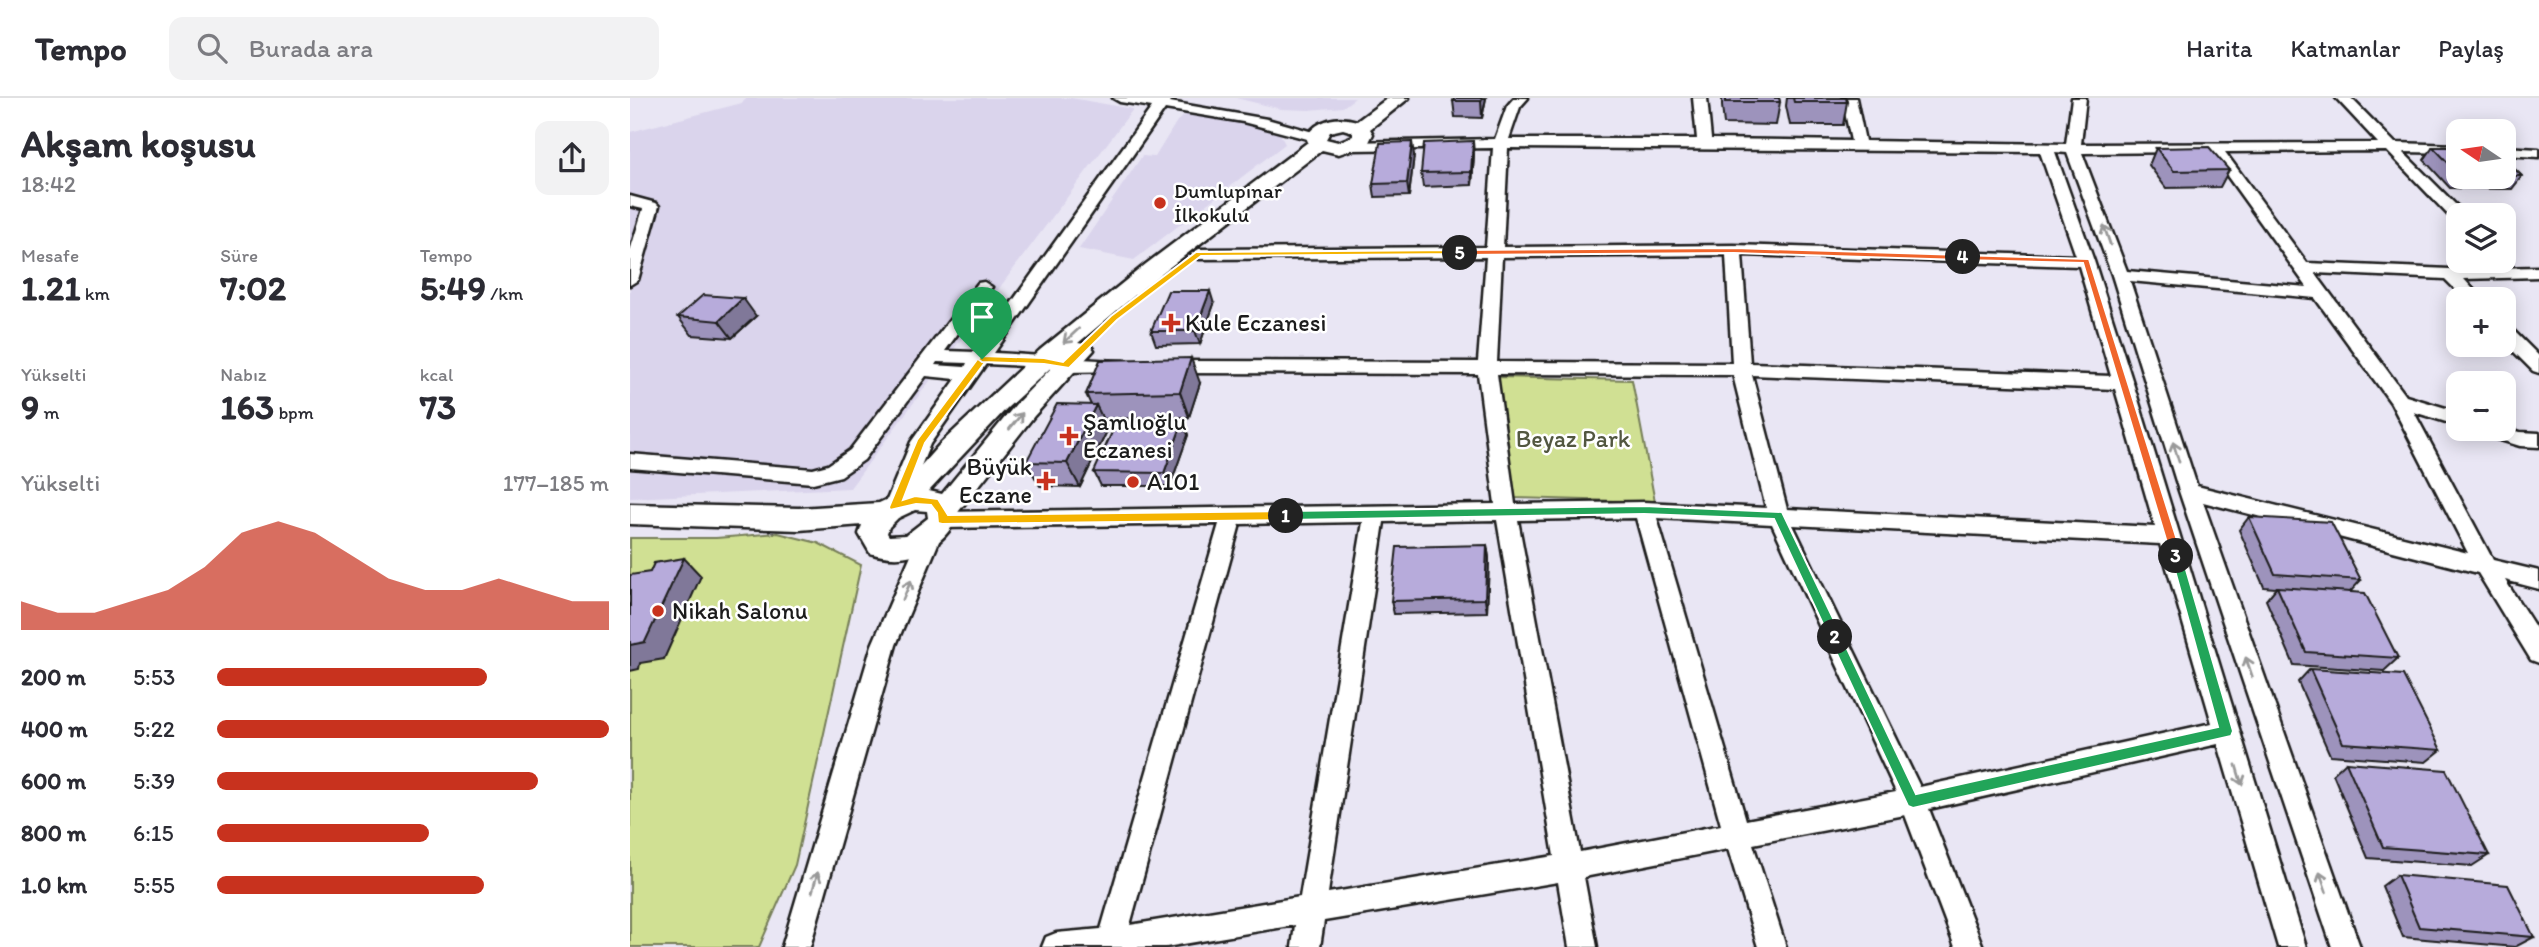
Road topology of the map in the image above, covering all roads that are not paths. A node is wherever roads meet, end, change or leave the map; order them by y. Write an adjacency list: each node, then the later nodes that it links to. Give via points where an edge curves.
1 (1120, 98): 10 (street)
2 (1186, 98): 11 (street)
3 (1380, 98): 11 (main road)
4 (1401, 98): 11 (main road)
5 (1521, 98): 12 (street)
6 (1700, 98): 13 (street)
7 (1849, 98): 14 (street)
8 (2079, 98): 17 (street)
9 (2343, 98): 15 (street)
10 (1163, 102): 11 (street); 41 (street)
11 (1341, 136): 12 (street); 26 (main road); 40 (main road, one-way to 40, via 1089,319)
12 (1501, 142): 13 (street); 25 (street)
13 (1704, 143): 14 (street)
14 (1859, 145): 16 (street)
15 (2387, 146): 18 (street); 19 (street); 23 (street)
16 (2046, 148): 17 (street); 27 (street)
17 (2073, 148): 18 (street); 32 (street, one-way to 17)
18 (2215, 148): 28 (street)
19 (2446, 148)
20 (2516, 152): 21 (street)
21 (2539, 153)
22 (630, 201): 34 (street, via 651,206)
23 (2446, 204)
24 (1734, 250): 25 (street); 27 (street); 44 (street)
25 (1493, 252): 26 (street); 43 (street)
26 (1199, 254): 40 (main road)
27 (2086, 261): 45 (street)
28 (2303, 268): 33 (street); 37 (street)
29 (2516, 268): 30 (street)
30 (2539, 272)
31 (2465, 273): 33 (street)
32 (2120, 275): 37 (street); 51 (street, one-way to 32)
33 (2450, 275): 35 (street)
34 (630, 280)
35 (2462, 287)
36 (984, 288): 39 (street)
37 (2320, 293): 46 (street)
38 (2516, 343): 42 (street)
39 (927, 363): 41 (street); 50 (street, via 857,455 823,474)
40 (1055, 363): 41 (street); 43 (street); 56 (main road, via 932,468); 59 (main road, one-way to 40, via 1025,410)
41 (977, 366): 56 (street, via 920,442)
42 (2539, 367)
43 (1487, 369): 44 (street); 53 (street)
44 (1741, 369): 45 (street); 57 (street)
45 (2124, 383): 60 (street)
46 (2399, 401): 47 (street); 61 (street)
47 (2446, 415)
48 (2516, 438): 49 (street)
49 (2539, 440)
50 (630, 461)
51 (2189, 491): 61 (street); 77 (street, one-way to 51)
52 (1644, 510): 53 (street); 57 (street); 66 (street)
53 (1506, 511): 54 (street); 67 (street)
54 (1375, 513): 58 (street); 68 (street)
55 (630, 514): 56 (main road, via 799,519)
56 (889, 514): 59 (main road, via 926,499 934,502); 59 (main road, via 880,545 910,545)
57 (1778, 515): 60 (street); 65 (street)
58 (1231, 517): 59 (street); 69 (street)
59 (938, 522): 70 (street, one-way to 59, via 884,645)
60 (2171, 536): 64 (street)
61 (2485, 566): 62 (street); 63 (street)
62 (2539, 580)
63 (2539, 653)
64 (2226, 731): 65 (street); 76 (street, one-way to 76)
65 (1913, 802): 66 (street); 75 (street)
66 (1737, 834): 67 (street); 74 (street)
67 (1567, 867): 68 (street); 73 (street)
68 (1312, 910): 69 (street); 72 (street)
69 (1110, 945): 71 (street)
70 (796, 947)
71 (1056, 947)
72 (1306, 947)
73 (1583, 947)
74 (1772, 947)
75 (1969, 947)
76 (2292, 947)
77 (2346, 947)

